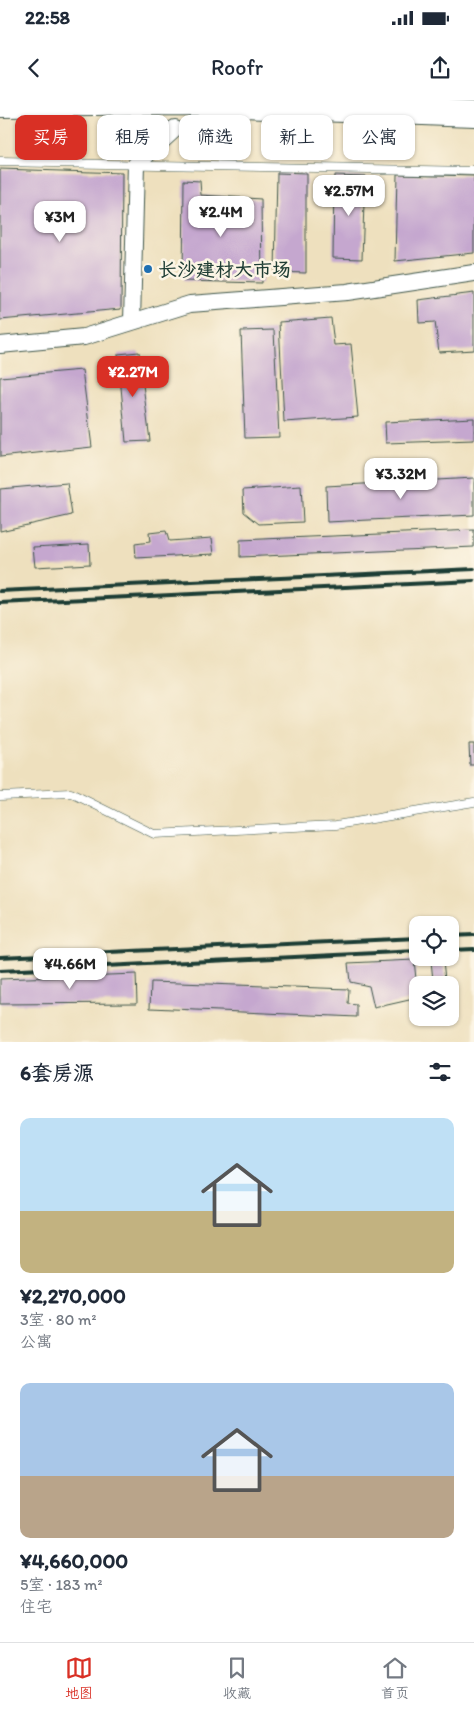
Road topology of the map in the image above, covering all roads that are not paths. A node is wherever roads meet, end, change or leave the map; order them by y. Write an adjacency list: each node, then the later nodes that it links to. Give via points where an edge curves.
1 (0, 104): 2 (highway, via 188,102)
2 (474, 113)
3 (175, 128): 5 (street)
4 (0, 162): 5 (lane)
5 (136, 164): 6 (lane); 8 (street)
6 (474, 171)
7 (474, 273): 8 (street, via 347,292 190,304)
8 (132, 322): 9 (street, via 84,337)
9 (0, 345)
10 (0, 796): 11 (lane, via 71,793 154,834 336,825)
11 (474, 802)

